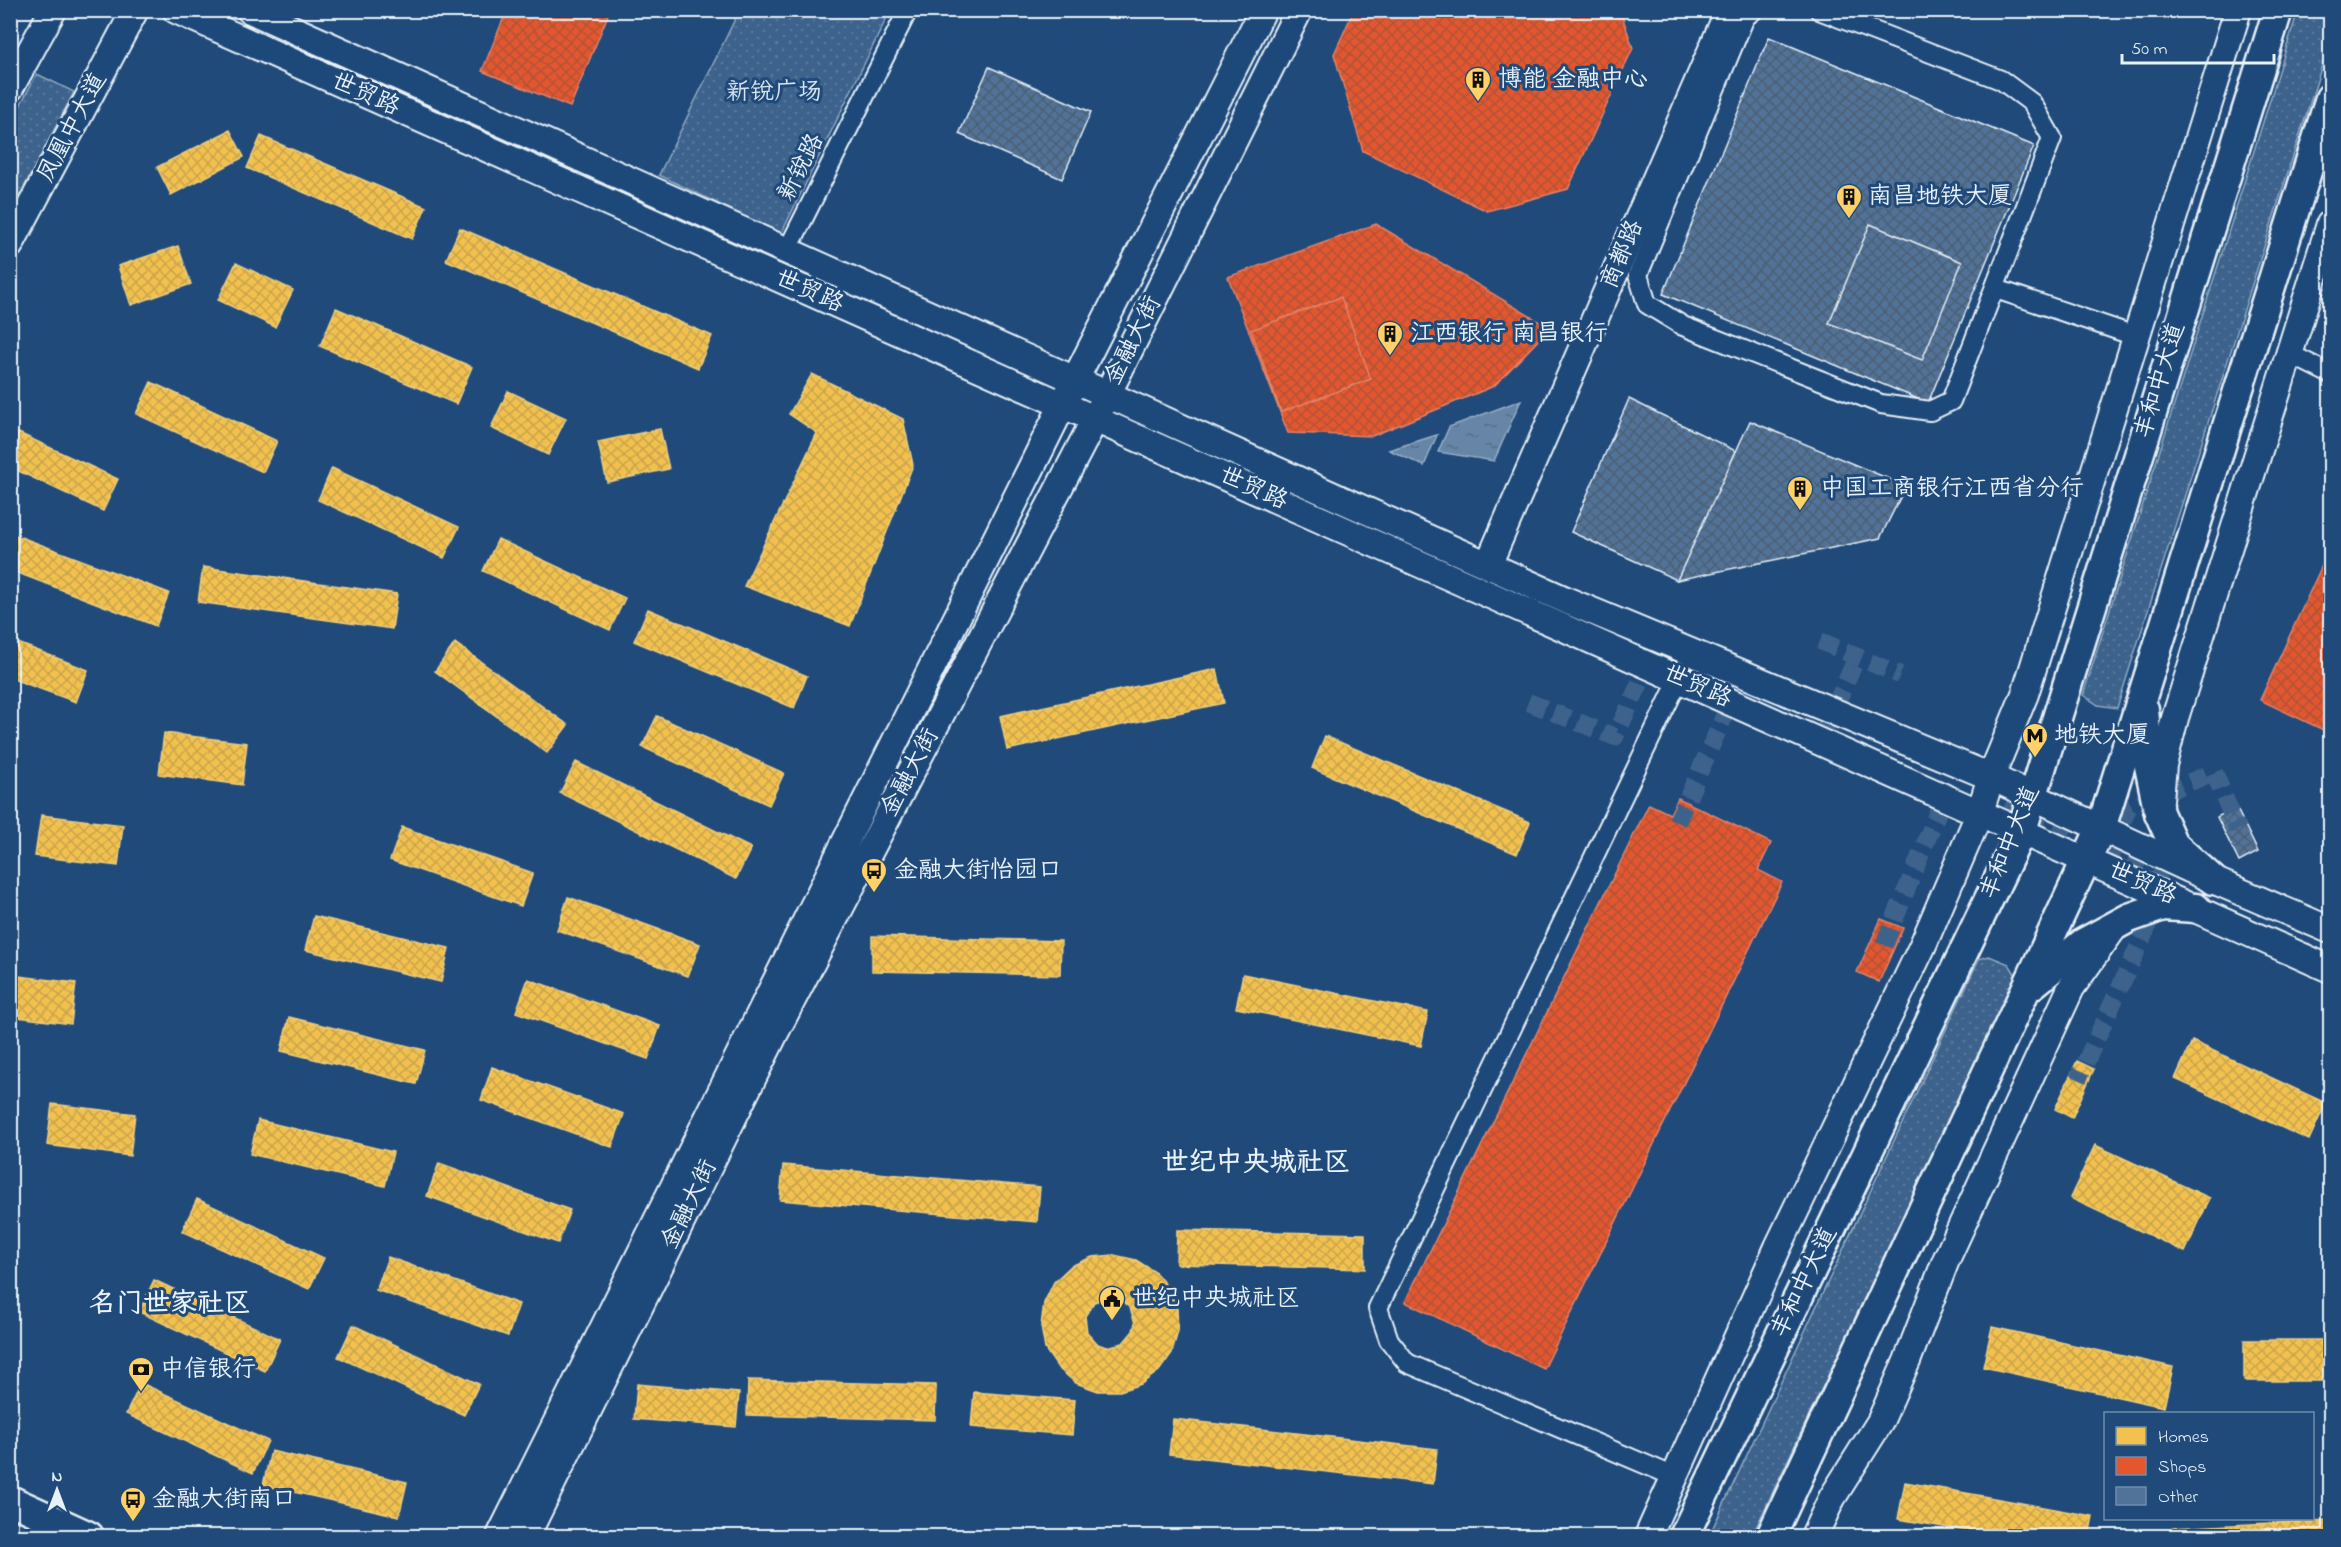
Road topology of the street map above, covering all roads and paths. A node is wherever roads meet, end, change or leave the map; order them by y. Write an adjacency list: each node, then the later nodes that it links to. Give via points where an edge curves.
1 (53, 10): 13 (main road)
2 (135, 10): 16 (main road, 凤凰中大道)
3 (176, 10): 24 (main road, 世贸路)
4 (250, 10): 17 (main road, 世贸路)
5 (908, 10): 17 (street, 新锐路)
6 (1263, 10): 22 (main road, 金融大街)
7 (1299, 10): 23 (main road, 金融大街)
8 (1729, 10): 26 (main road, 商都路)
9 (1754, 10): 18 (street, via 1745,17 1638,274 1647,304 1683,326 1881,404 1930,411 1951,401)
10 (1819, 10): 18 (street, via 2001,80 2032,103 2052,138)
11 (2238, 10): 19 (main road)
12 (2278, 10): 30 (main road, 丰和中大道)
13 (10, 88)
14 (2331, 98): 28 (main road)
15 (2331, 224): 20 (main road)
16 (10, 246)
17 (787, 251): 22 (main road, 世贸路)
18 (1996, 289): 19 (street)
19 (2138, 337): 29 (main road, via 2025,694)
20 (2290, 354): 21 (street); 32 (main road, via 2175,718 2163,765)
21 (2331, 374)
22 (1076, 380): 23 (main road, 世贸路); 24 (main road, 金融大街)
23 (1108, 394): 25 (main road, 金融大街); 26 (main road, 世贸路)
24 (1063, 405): 25 (main road, 世贸路); 45 (main road, 金融大街)
25 (1095, 419): 27 (main road, 世贸路); 46 (main road, 金融大街, via 775,1033)
26 (1488, 565): 29 (main road, 世贸路)
27 (1679, 678): 31 (main road, 世贸路); 42 (street, via 1378,1308 1389,1340 1407,1363)
28 (2143, 693): 32 (main road, via 2149,766); 33 (main road)
29 (1991, 777): 30 (main road, 世贸路); 31 (main road)
30 (2033, 795): 33 (main road, 世贸路); 34 (main road, 丰和中大道)
31 (1980, 812): 34 (main road, 世贸路); 42 (main road, via 1922,946 1778,1247)
32 (2159, 813): 36 (main road, via 2173,844)
33 (2102, 828): 35 (main road); 36 (main road, 世贸路)
34 (2022, 830): 35 (main road, 世贸路); 48 (main road, 丰和中大道)
35 (2087, 859): 37 (main road, 世贸路); 41 (main road)
36 (2213, 880): 39 (main road, 世贸路)
37 (2196, 908): 38 (main road, via 2163,906); 40 (main road, 世贸路)
38 (2115, 926): 41 (main road, via 2083,944); 50 (main road, via 2072,988 1946,1260 1880,1422 1832,1498)
39 (2331, 930)
40 (2331, 969)
41 (2026, 991): 49 (main road)
42 (1675, 1477): 47 (main road)
43 (10, 1500): 44 (main road)
44 (89, 1536)
45 (500, 1536)
46 (526, 1536)
47 (1648, 1536)
48 (1684, 1536)
49 (1771, 1536)
50 (1814, 1536)

